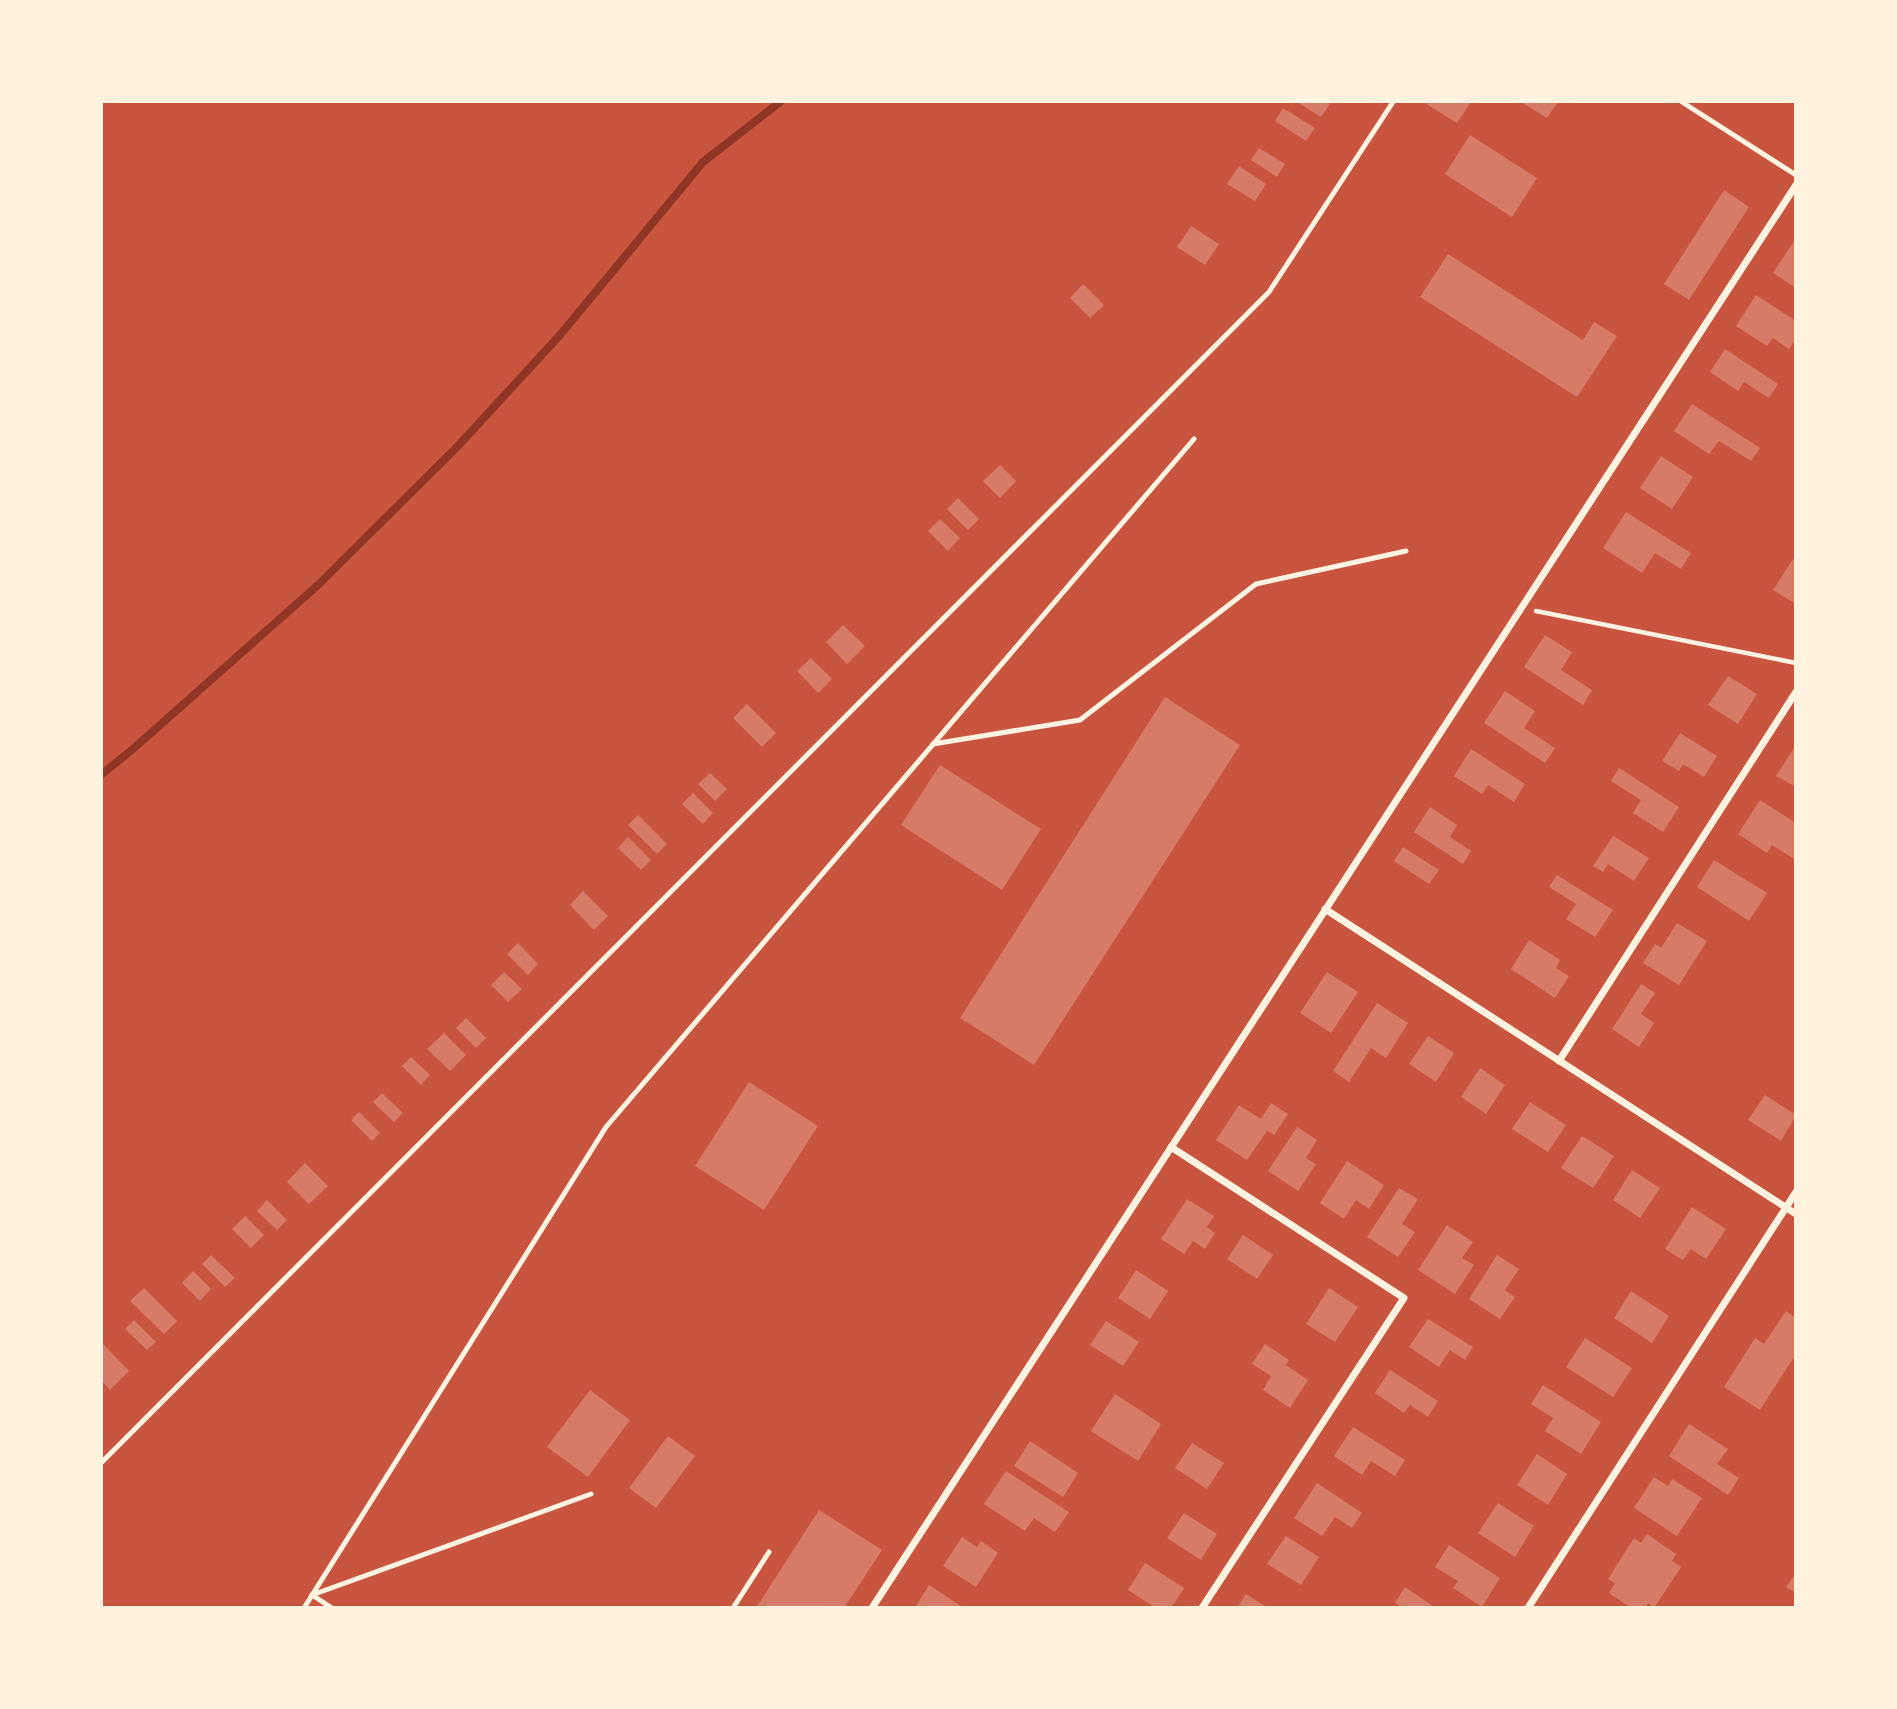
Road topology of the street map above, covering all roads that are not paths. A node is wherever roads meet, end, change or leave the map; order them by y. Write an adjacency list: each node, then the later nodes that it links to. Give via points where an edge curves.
1 (1394, 102): 15 (lane, via 1269,292)
2 (1682, 102): 3 (lane)
3 (1796, 175)
4 (1796, 185): 9 (street)
5 (1194, 439): 8 (lane)
6 (1406, 551): 8 (lane, via 1256,584 1080,720)
7 (1796, 692): 10 (street)
8 (933, 744): 18 (lane, via 606,1127)
9 (1325, 909): 10 (street); 11 (street)
10 (1559, 1061): 13 (street)
11 (1171, 1147): 22 (street); 23 (street, via 1404,1298)
12 (1796, 1192): 13 (street)
13 (1786, 1208): 14 (street); 24 (street)
14 (1796, 1214)
15 (102, 1462)
16 (591, 1494): 18 (lane)
17 (769, 1552): 21 (lane)
18 (312, 1595): 19 (lane); 20 (lane)
19 (304, 1608)
20 (332, 1608)
21 (733, 1608)
22 (872, 1608)
23 (1202, 1608)
24 (1528, 1608)

